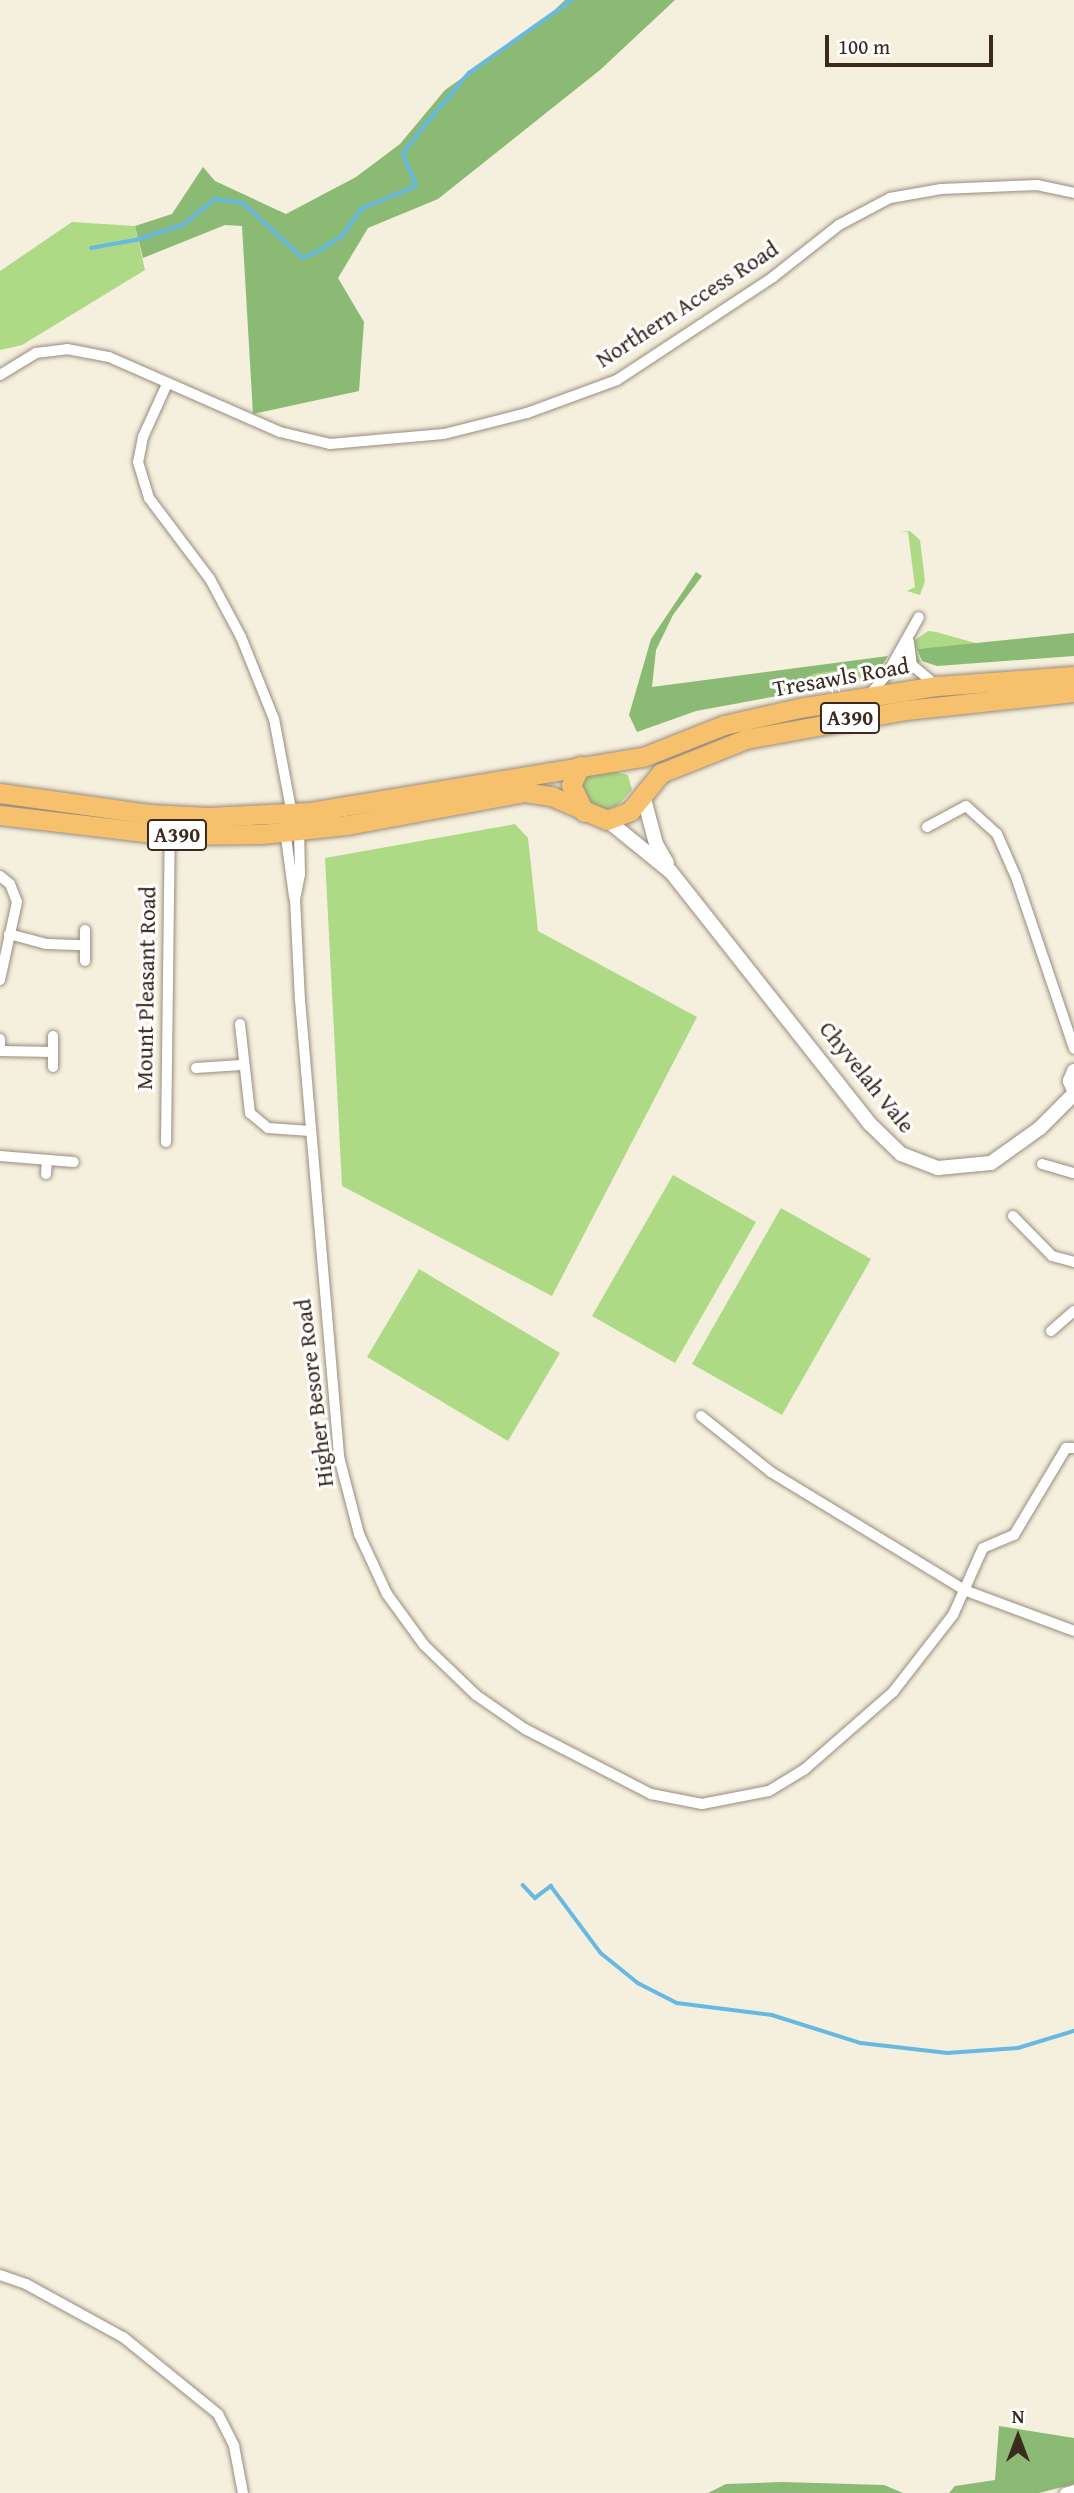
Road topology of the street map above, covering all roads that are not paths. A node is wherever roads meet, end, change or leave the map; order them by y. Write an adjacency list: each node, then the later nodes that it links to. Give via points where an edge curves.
1 (1074, 193): 3 (street, Northern Access Road, via 1037,185 941,189 890,198 839,225 773,277 617,380 527,413 444,434 330,444 280,432)
2 (0, 375): 3 (street, Northern Access Road, via 36,353 67,349 109,357)
3 (167, 384): 17 (street, Higher Besore Road, via 143,437 138,462 149,498 210,579 241,637 274,719)
4 (919, 618): 5 (street)
5 (909, 639): 7 (street, via 912,665); 9 (street)
6 (1074, 676): 7 (highway, Tresawls Road / A390)
7 (937, 686): 9 (highway, Tresawls Road / A390)
8 (1074, 692): 13 (highway, Tresawls Road / A390, via 926,708 765,734 661,773)
9 (869, 696): 10 (highway, Tresawls Road / A390, via 737,721)
10 (624, 760): 11 (highway, A390); 13 (highway)
11 (580, 766): 14 (highway, via 571,785); 17 (highway, A390)
12 (0, 793): 17 (highway, A390, via 149,814)
13 (643, 794): 16 (highway, A390, via 626,814); 22 (street, Chyvelah Vale, via 656,844)
14 (584, 813): 16 (highway, A390); 17 (highway, A390, via 551,796 525,792)
15 (0, 815): 19 (highway, A390)
16 (607, 820): 22 (street, Chyvelah Vale)
17 (292, 821): 21 (highway, A390); 39 (street, Higher Besore Road)
18 (0, 826): 19 (highway)
19 (70, 826): 21 (highway, A390)
20 (927, 827): 32 (street, via 966,806 997,834)
21 (170, 835): 40 (street, Mount Pleasant Road)
22 (671, 872): 38 (street, Chyvelah Vale, via 869,1122 901,1154 938,1168 991,1163 1040,1128)
23 (0, 876): 25 (street, via 10,884 17,902)
24 (85, 930): 26 (street)
25 (9, 934): 26 (street, via 47,944); 28 (street)
26 (85, 945): 27 (street)
27 (85, 961)
28 (0, 980)
29 (240, 1024): 34 (street)
30 (53, 1036): 33 (street)
31 (0, 1039): 33 (street, via 0,1051)
32 (1074, 1048)
33 (53, 1052): 35 (street)
34 (241, 1065): 36 (street); 39 (street, via 246,1105 254,1119 276,1131)
35 (53, 1067)
36 (196, 1068)
37 (1074, 1071): 38 (street, Chyvelah Vale, via 1070,1081)
38 (1074, 1093)
39 (310, 1130): 53 (street, Higher Besore Road, via 333,1415 354,1520 380,1581 409,1627 446,1669 497,1710 650,1794 702,1804 744,1800 790,1780 893,1692 941,1633)
40 (166, 1142)
41 (0, 1156): 42 (street)
42 (47, 1160): 43 (street); 46 (street)
43 (74, 1163)
44 (1042, 1164): 45 (street)
45 (1074, 1173)
46 (46, 1174)
47 (1013, 1216): 48 (street, via 1052,1256)
48 (1074, 1262)
49 (1074, 1311): 50 (street)
50 (1051, 1331)
51 (701, 1416): 53 (street, via 771,1472)
52 (1074, 1448): 53 (street, Higher Besore Road, via 1066,1448 1014,1535 983,1548)
53 (964, 1590): 54 (street)
54 (1074, 1631)
55 (0, 2275): 57 (street, via 26,2284 123,2337 218,2414 234,2446)
56 (1074, 2490): 58 (street)
57 (243, 2493)
58 (1065, 2493)

